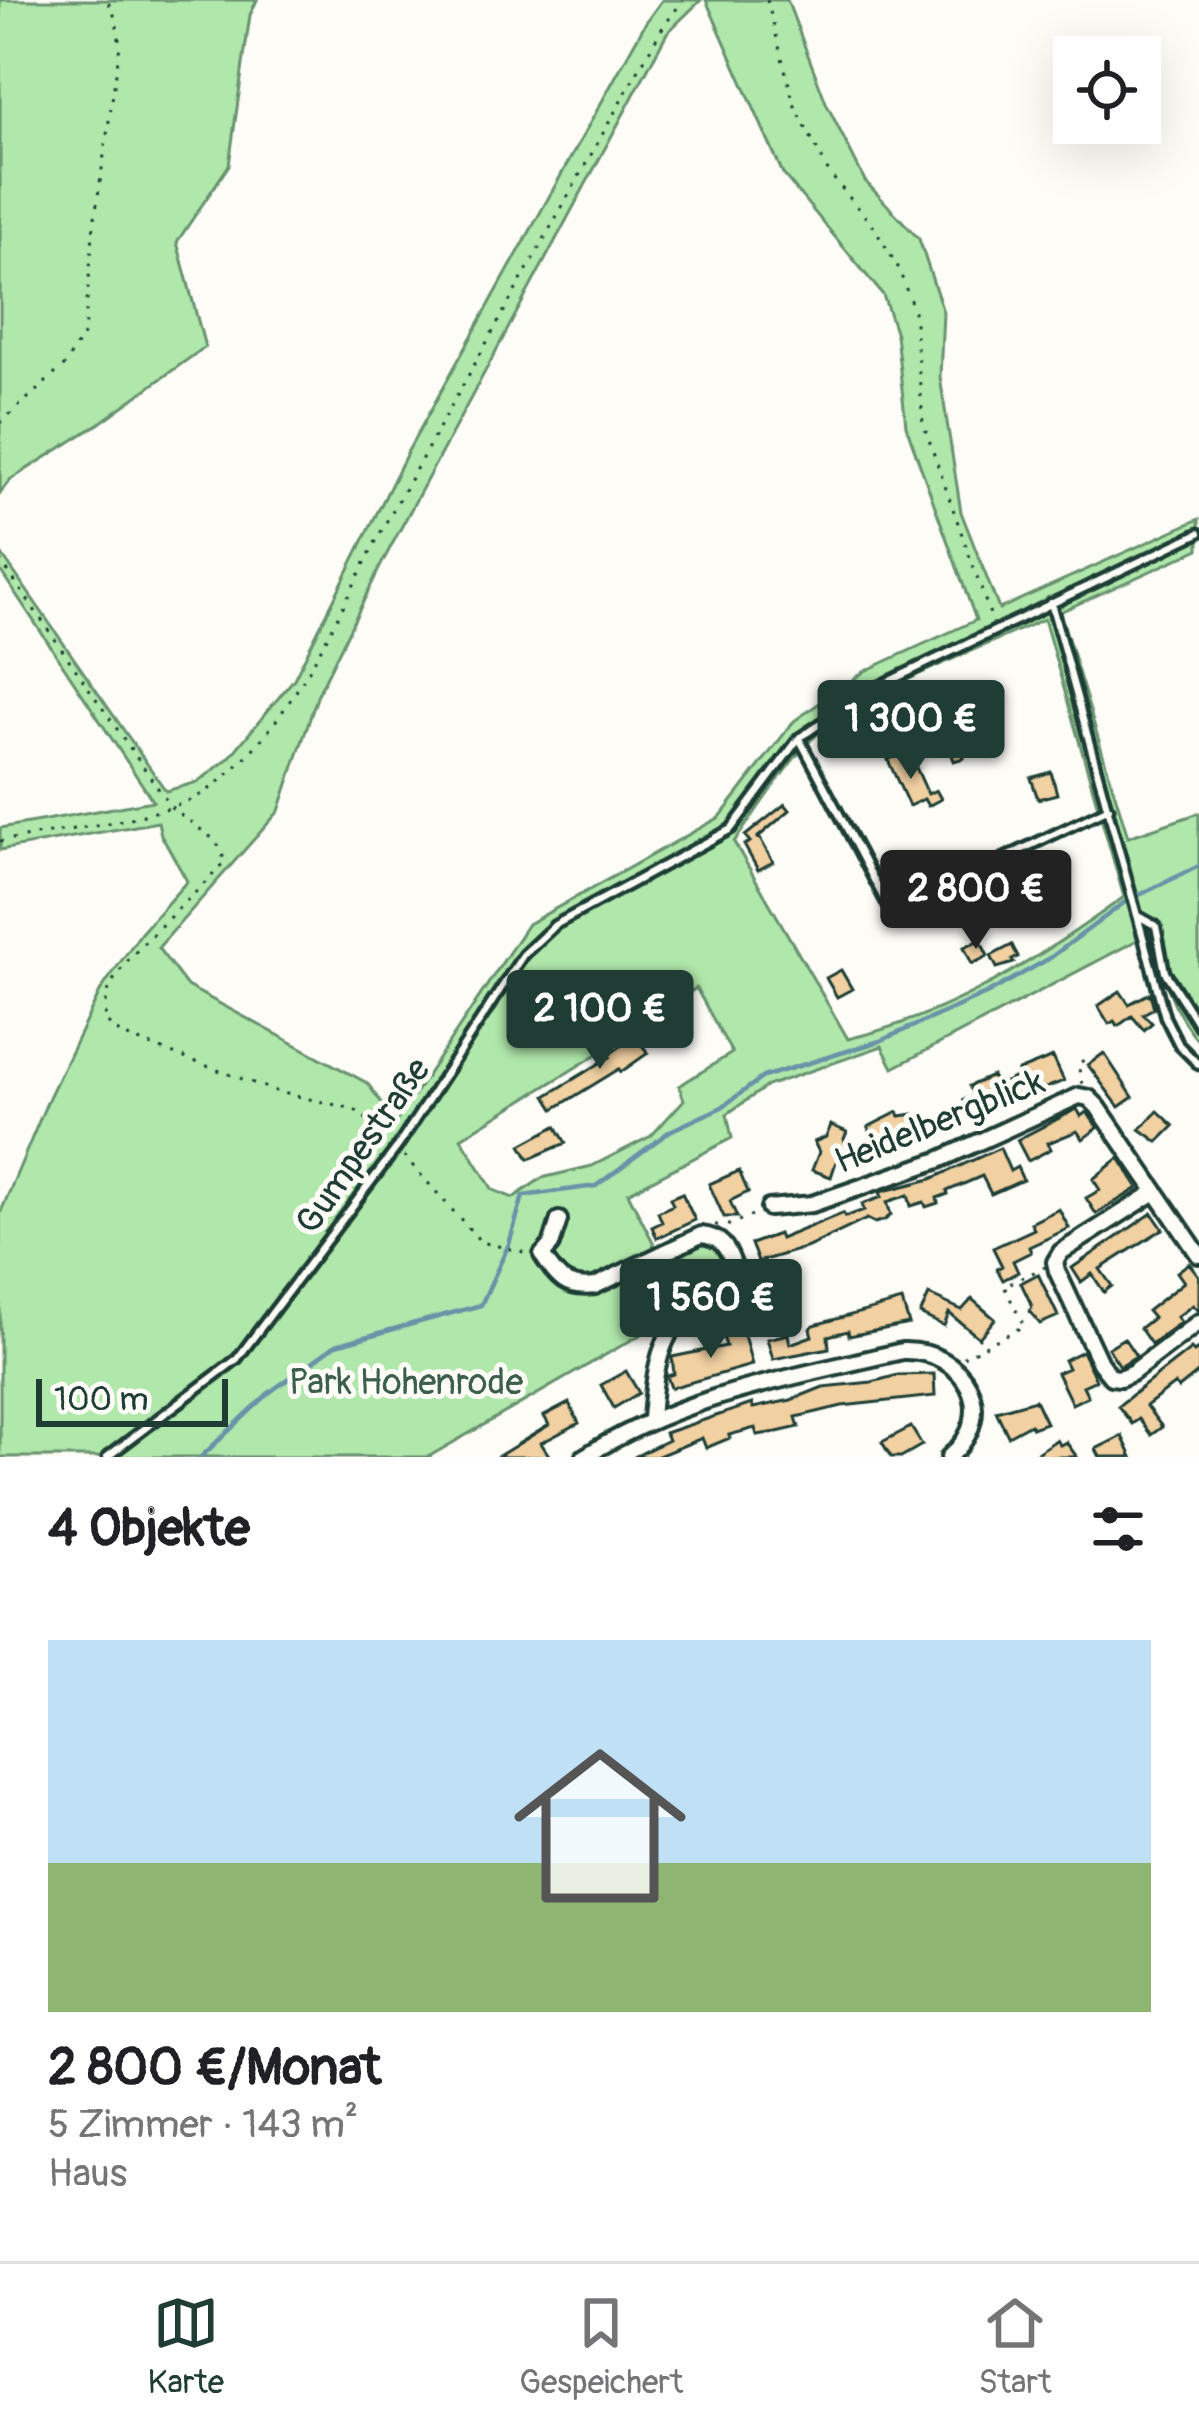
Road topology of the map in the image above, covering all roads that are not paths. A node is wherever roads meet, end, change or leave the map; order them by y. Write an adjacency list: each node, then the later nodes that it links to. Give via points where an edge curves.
1 (1199, 533): 2 (lane, Gumpestraße)
2 (1051, 603): 3 (lane, Gumpestraße, via 871,690); 4 (lane)
3 (800, 738): 4 (lane, via 891,912); 14 (lane, Gumpestraße, via 731,829 554,925 523,955 399,1146 237,1359)
4 (1109, 808): 5 (lane)
5 (1139, 915): 6 (lane, via 1156,926 1165,972); 7 (lane, via 1165,1017)
6 (1199, 1026)
7 (1199, 1065)
8 (1156, 1192): 9 (street, Heidelbergblick, via 1084,1097 939,1160 812,1204); 11 (street, Heidelbergblick); 12 (street, via 1055,1262 1111,1376 1132,1372)
9 (770, 1208)
10 (559, 1220): 13 (street, via 542,1255 561,1282 577,1289 687,1240 712,1236 728,1250 726,1281 663,1339)
11 (1199, 1255)
12 (1199, 1322)
13 (651, 1418): 15 (street); 16 (street, via 919,1351 950,1363 968,1385 974,1413)
14 (107, 1457)
15 (584, 1457)
16 (949, 1457)

